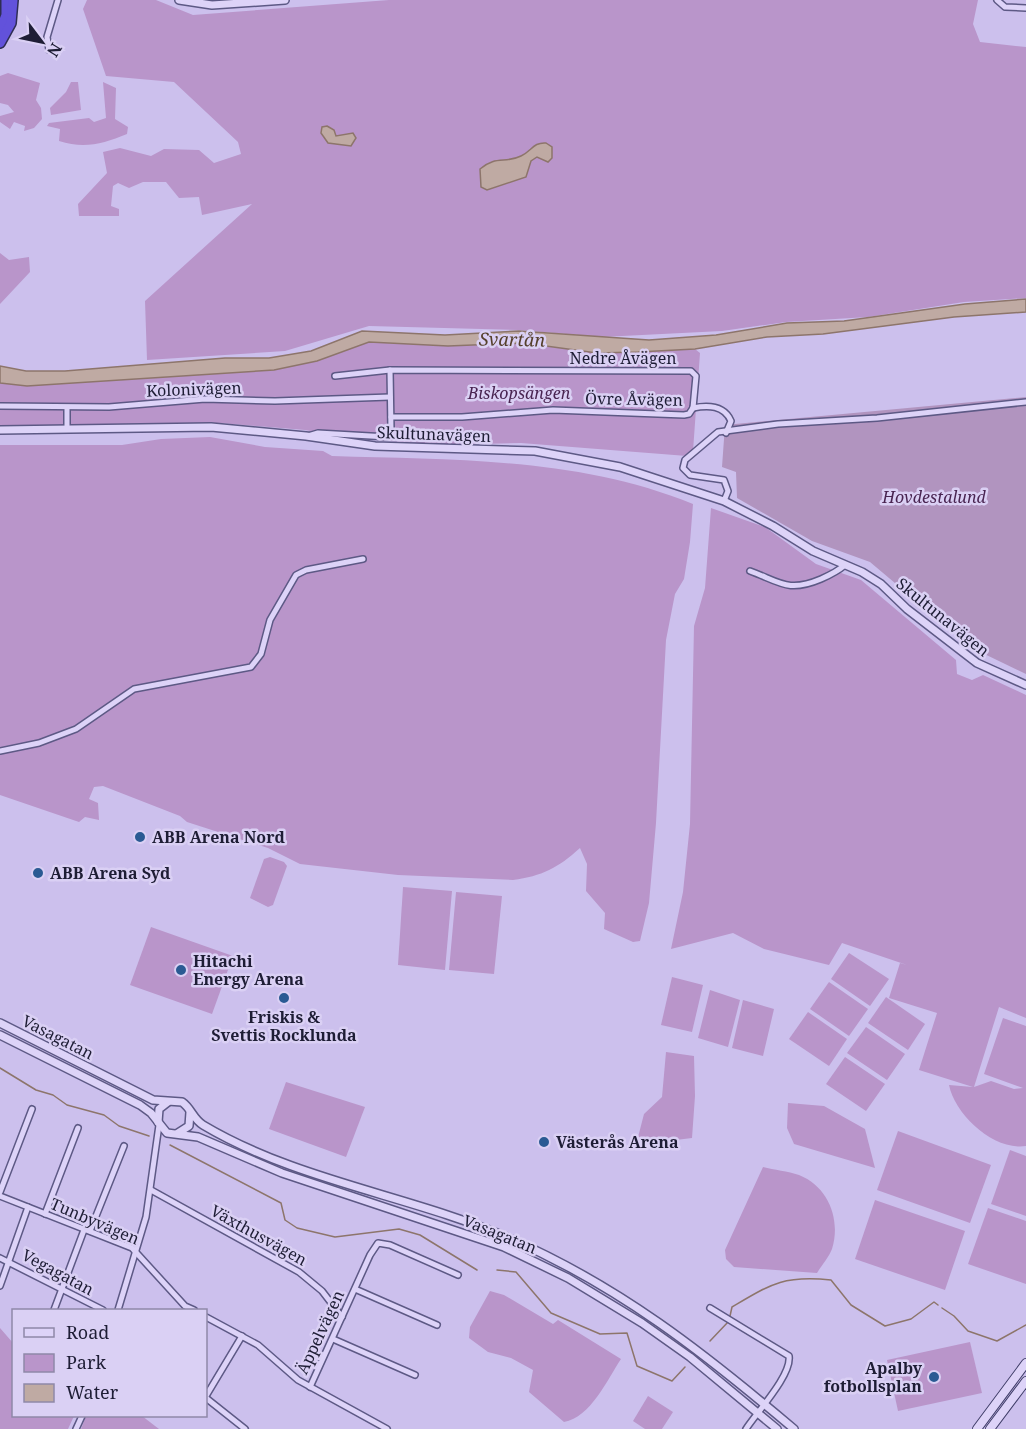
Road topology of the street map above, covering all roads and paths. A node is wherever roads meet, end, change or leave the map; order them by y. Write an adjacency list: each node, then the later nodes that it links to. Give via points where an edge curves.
1 (6, 0): 8 (highway)
2 (13, 0): 9 (highway, via 11,23)
3 (58, 0): 10 (street, via 47,37)
4 (179, 0): 5 (street, via 212,5)
5 (285, 0)
6 (997, 0): 7 (street, via 1005,7)
7 (1026, 8)
8 (0, 30)
9 (0, 43)
10 (49, 50)
11 (390, 370): 12 (street, Nedre Åvägen); 13 (street); 17 (street, Nedre Åvägen, via 691,371 696,376)
12 (336, 376)
13 (390, 397): 16 (street, Kolonivägen, via 205,399); 18 (street)
14 (1026, 402): 21 (street, via 778,424)
15 (0, 406): 16 (street, Kolonivägen)
16 (67, 408): 19 (street)
17 (693, 408): 18 (street, Övre Åvägen, via 684,415 553,410 462,417); 21 (street, Övre Åvägen, via 708,405 727,413 731,421)
18 (391, 417): 22 (street, via 388,437 318,433)
19 (66, 429): 20 (street, Skultunavägen); 22 (street, Skultunavägen, via 187,426)
20 (0, 430)
21 (726, 433): 23 (street, via 718,432 683,465 687,474 724,480 728,491)
22 (308, 436): 23 (street, Skultunavägen, via 375,446 552,453 620,467)
23 (724, 501): 25 (street, Skultunavägen)
24 (363, 559): 28 (street, via 296,575 270,620 259,660 251,667 134,689 76,729 39,743)
25 (845, 565): 26 (street, via 798,587 777,584); 27 (street, Skultunavägen, via 881,584 977,663)
26 (750, 571)
27 (1026, 685)
28 (0, 751)
29 (0, 1023): 31 (street, Vasagatan, via 153,1100)
30 (0, 1035): 34 (street, Vasagatan, via 140,1105)
31 (170, 1101): 33 (street, via 182,1102); 34 (street, via 159,1109)
32 (33, 1109): 40 (street)
33 (190, 1111): 36 (street, via 189,1126); 67 (street, Vasagatan, via 204,1126 279,1160 508,1238 579,1272 675,1333)
34 (158, 1123): 36 (street); 37 (street)
35 (78, 1128): 42 (street)
36 (173, 1134): 37 (street); 68 (street, Vasagatan, via 198,1137 282,1173 504,1247 568,1278 642,1323)
37 (158, 1143): 39 (street)
38 (124, 1146): 43 (street)
39 (151, 1190): 44 (street); 56 (street, Växthusvägen, via 299,1272 322,1291)
40 (0, 1194): 41 (street, Tunbyvägen)
41 (28, 1207): 42 (street, Tunbyvägen); 46 (street)
42 (45, 1214): 43 (street, Tunbyvägen)
43 (87, 1230): 44 (street, Tunbyvägen); 49 (street)
44 (138, 1252): 51 (street, Tunbyvägen); 55 (street)
45 (0, 1258): 46 (street, Vegagatan)
46 (9, 1261): 48 (street); 49 (street, Vegagatan)
47 (458, 1275): 50 (street, Äppelvägen, via 382,1242 374,1247)
48 (0, 1286)
49 (62, 1289): 53 (street); 54 (street, Vegagatan)
50 (355, 1289): 56 (street, Äppelvägen); 58 (street)
51 (184, 1308)
52 (710, 1308): 67 (street, via 789,1356 777,1388)
53 (55, 1309)
54 (99, 1309)
55 (119, 1309)
56 (342, 1317): 60 (street, Äppelvägen)
57 (207, 1318): 59 (street)
58 (437, 1325)
59 (242, 1336): 64 (street); 65 (street)
60 (333, 1339): 62 (street); 64 (street, Äppelvägen)
61 (1026, 1363): 75 (main road)
62 (415, 1376)
63 (1026, 1381): 76 (main road)
64 (309, 1387): 71 (street)
65 (207, 1395)
66 (207, 1398): 69 (street)
67 (763, 1403): 68 (street); 74 (street, Vasagatan)
68 (757, 1412): 72 (street); 73 (street, Vasagatan)
69 (236, 1426): 70 (street)
70 (245, 1429)
71 (387, 1429)
72 (746, 1429)
73 (777, 1429)
74 (794, 1429)
75 (977, 1429)
76 (990, 1429)

